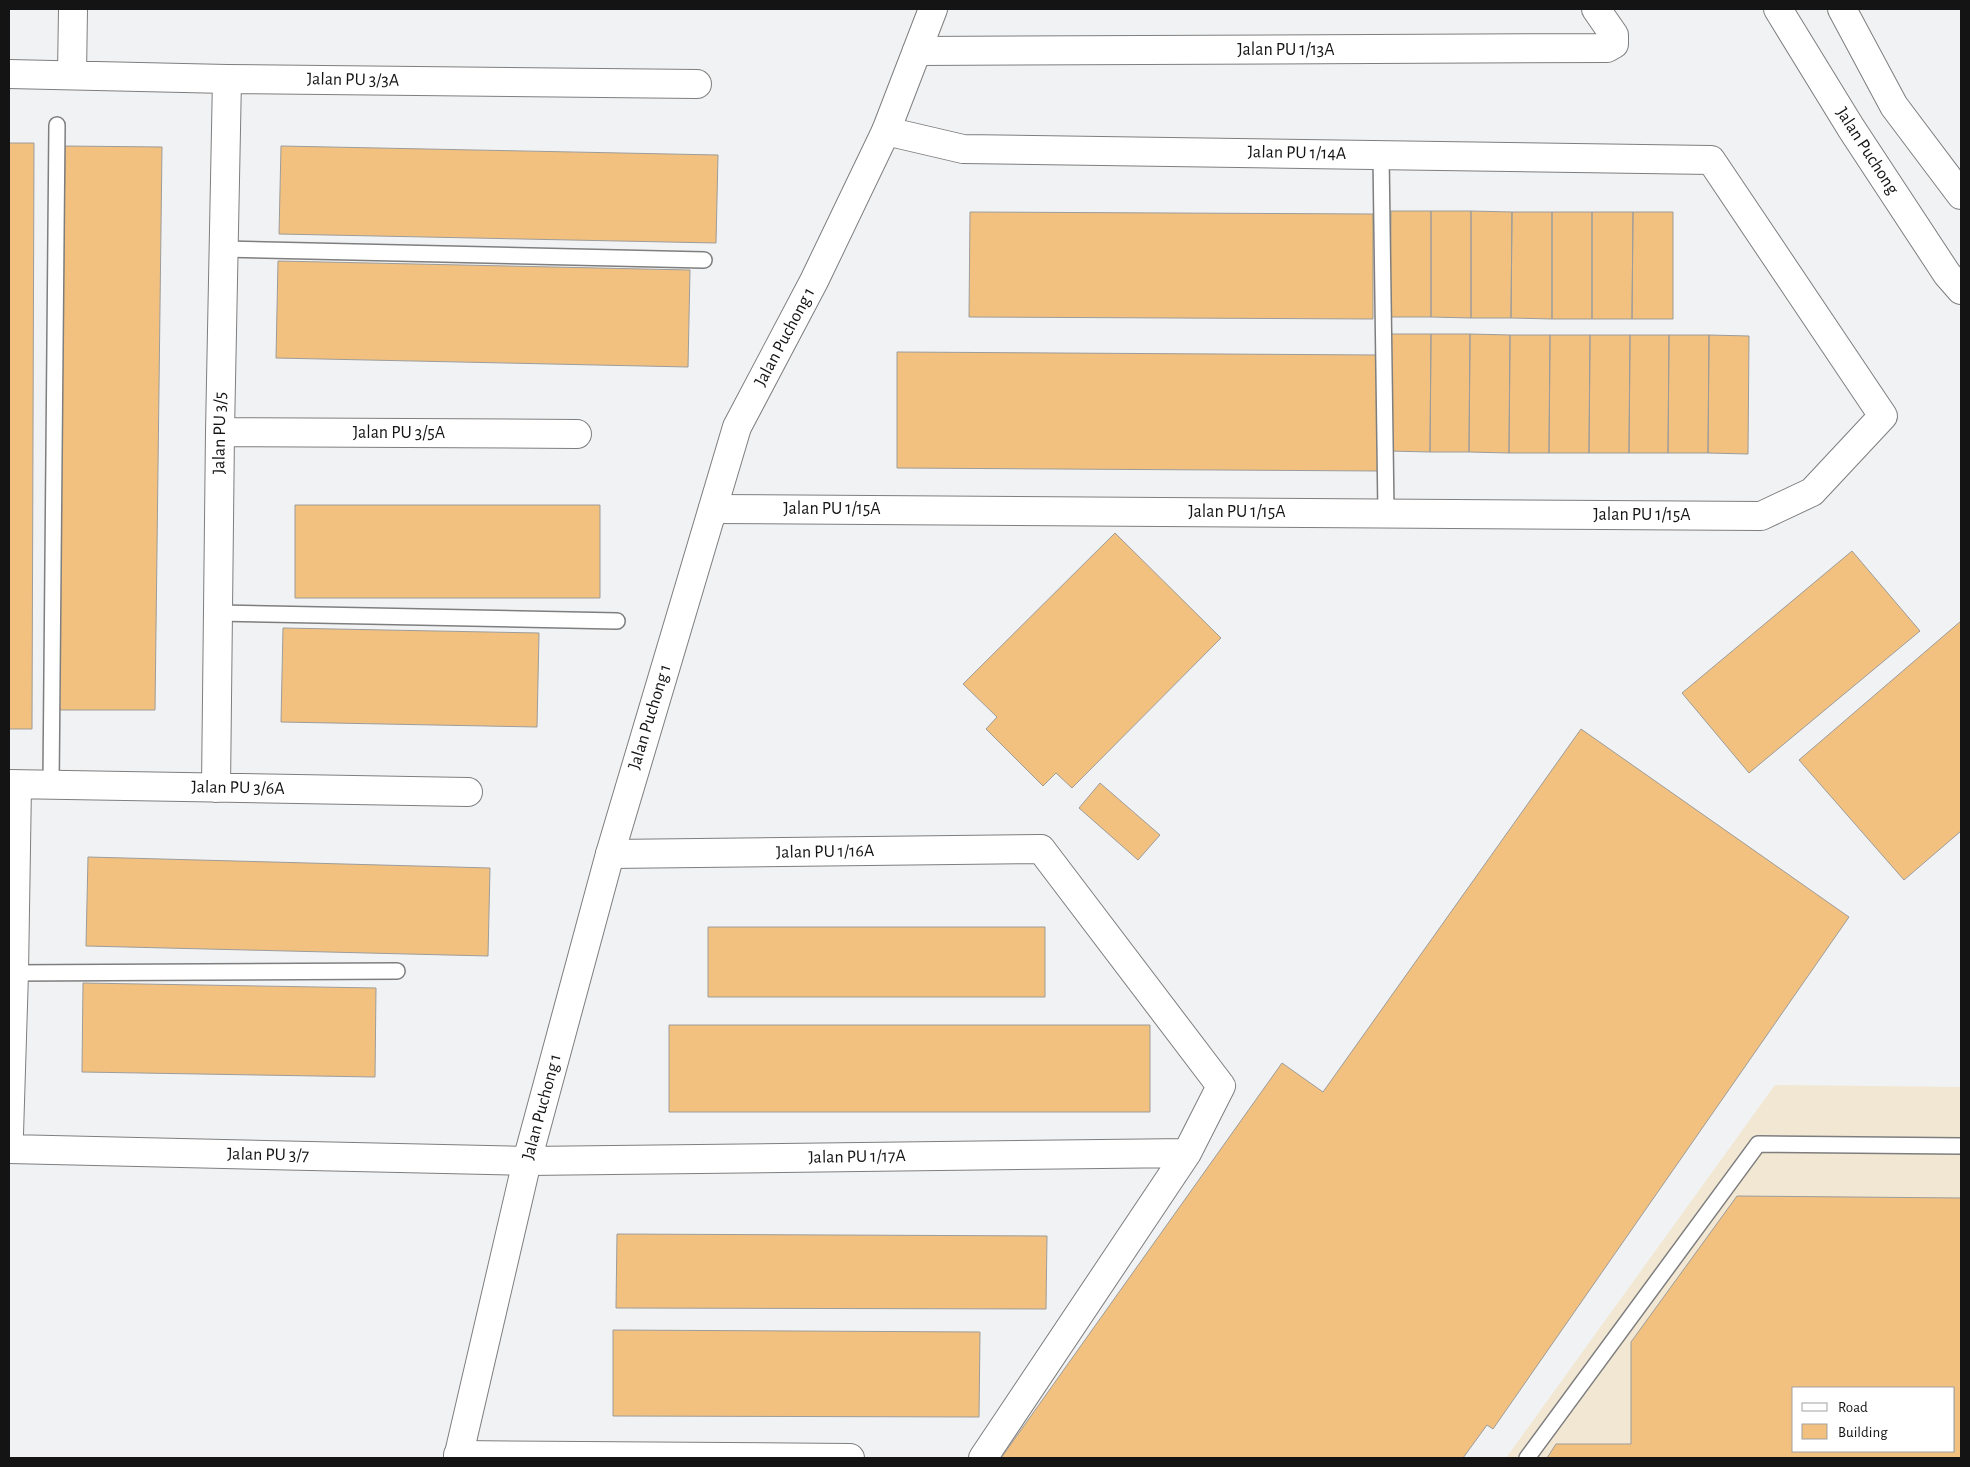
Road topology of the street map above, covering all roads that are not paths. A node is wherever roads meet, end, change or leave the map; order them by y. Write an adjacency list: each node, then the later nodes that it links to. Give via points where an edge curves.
1 (73, 9): 8 (street)
2 (934, 9): 6 (street, Jalan Puchong 1)
3 (1596, 9): 6 (street, Jalan PU 1/13A, via 1614,36 1614,44 1607,48)
4 (1778, 9): 17 (street, Jalan Puchong, via 1851,128)
5 (1842, 9): 14 (street, via 1894,106)
6 (917, 51): 12 (street, Jalan Puchong 1)
7 (9, 74): 8 (street, Jalan PU 3/3A)
8 (72, 75): 9 (street, Jalan PU 3/3A)
9 (227, 79): 10 (street, Jalan PU 3/3A); 15 (street, Jalan PU 3/5)
10 (697, 84)
11 (57, 125): 26 (lane)
12 (886, 131): 13 (street, Jalan PU 1/14A, via 964,149); 20 (street, Jalan Puchong 1, via 814,281 737,427)
13 (1381, 155): 21 (lane); 22 (street, Jalan PU 1/14A, via 1711,160 1883,416 1812,492)
14 (1961, 195)
15 (224, 249): 16 (lane); 18 (street, Jalan PU 3/5)
16 (704, 260)
17 (1961, 290)
18 (220, 432): 19 (street, Jalan PU 3/5A); 23 (street, Jalan PU 3/5)
19 (578, 434)
20 (713, 509): 21 (street, Jalan PU 1/15A); 29 (street, Jalan Puchong 1)
21 (1386, 513): 22 (street, Jalan PU 1/15A)
22 (1761, 516)
23 (218, 613): 24 (lane); 27 (street, Jalan PU 3/5)
24 (617, 620)
25 (13, 784): 26 (street, Jalan PU 3/6A); 31 (street)
26 (51, 785): 27 (street, Jalan PU 3/6A)
27 (216, 788): 28 (street, Jalan PU 3/6A)
28 (468, 792)
29 (610, 854): 35 (street, Jalan PU 1/16A, via 1041,849 1221,1086); 36 (street, Jalan Puchong 1)
30 (397, 971): 31 (lane)
31 (11, 973): 32 (street)
32 (9, 1134)
33 (1961, 1146): 40 (lane, via 1758,1144)
34 (9, 1149): 36 (street, Jalan PU 3/7)
35 (1187, 1153): 36 (street, Jalan PU 1/17A); 39 (street)
36 (527, 1161): 37 (street, Jalan Puchong 1)
37 (458, 1457): 38 (street)
38 (850, 1458)
39 (982, 1458)
40 (1527, 1458)

